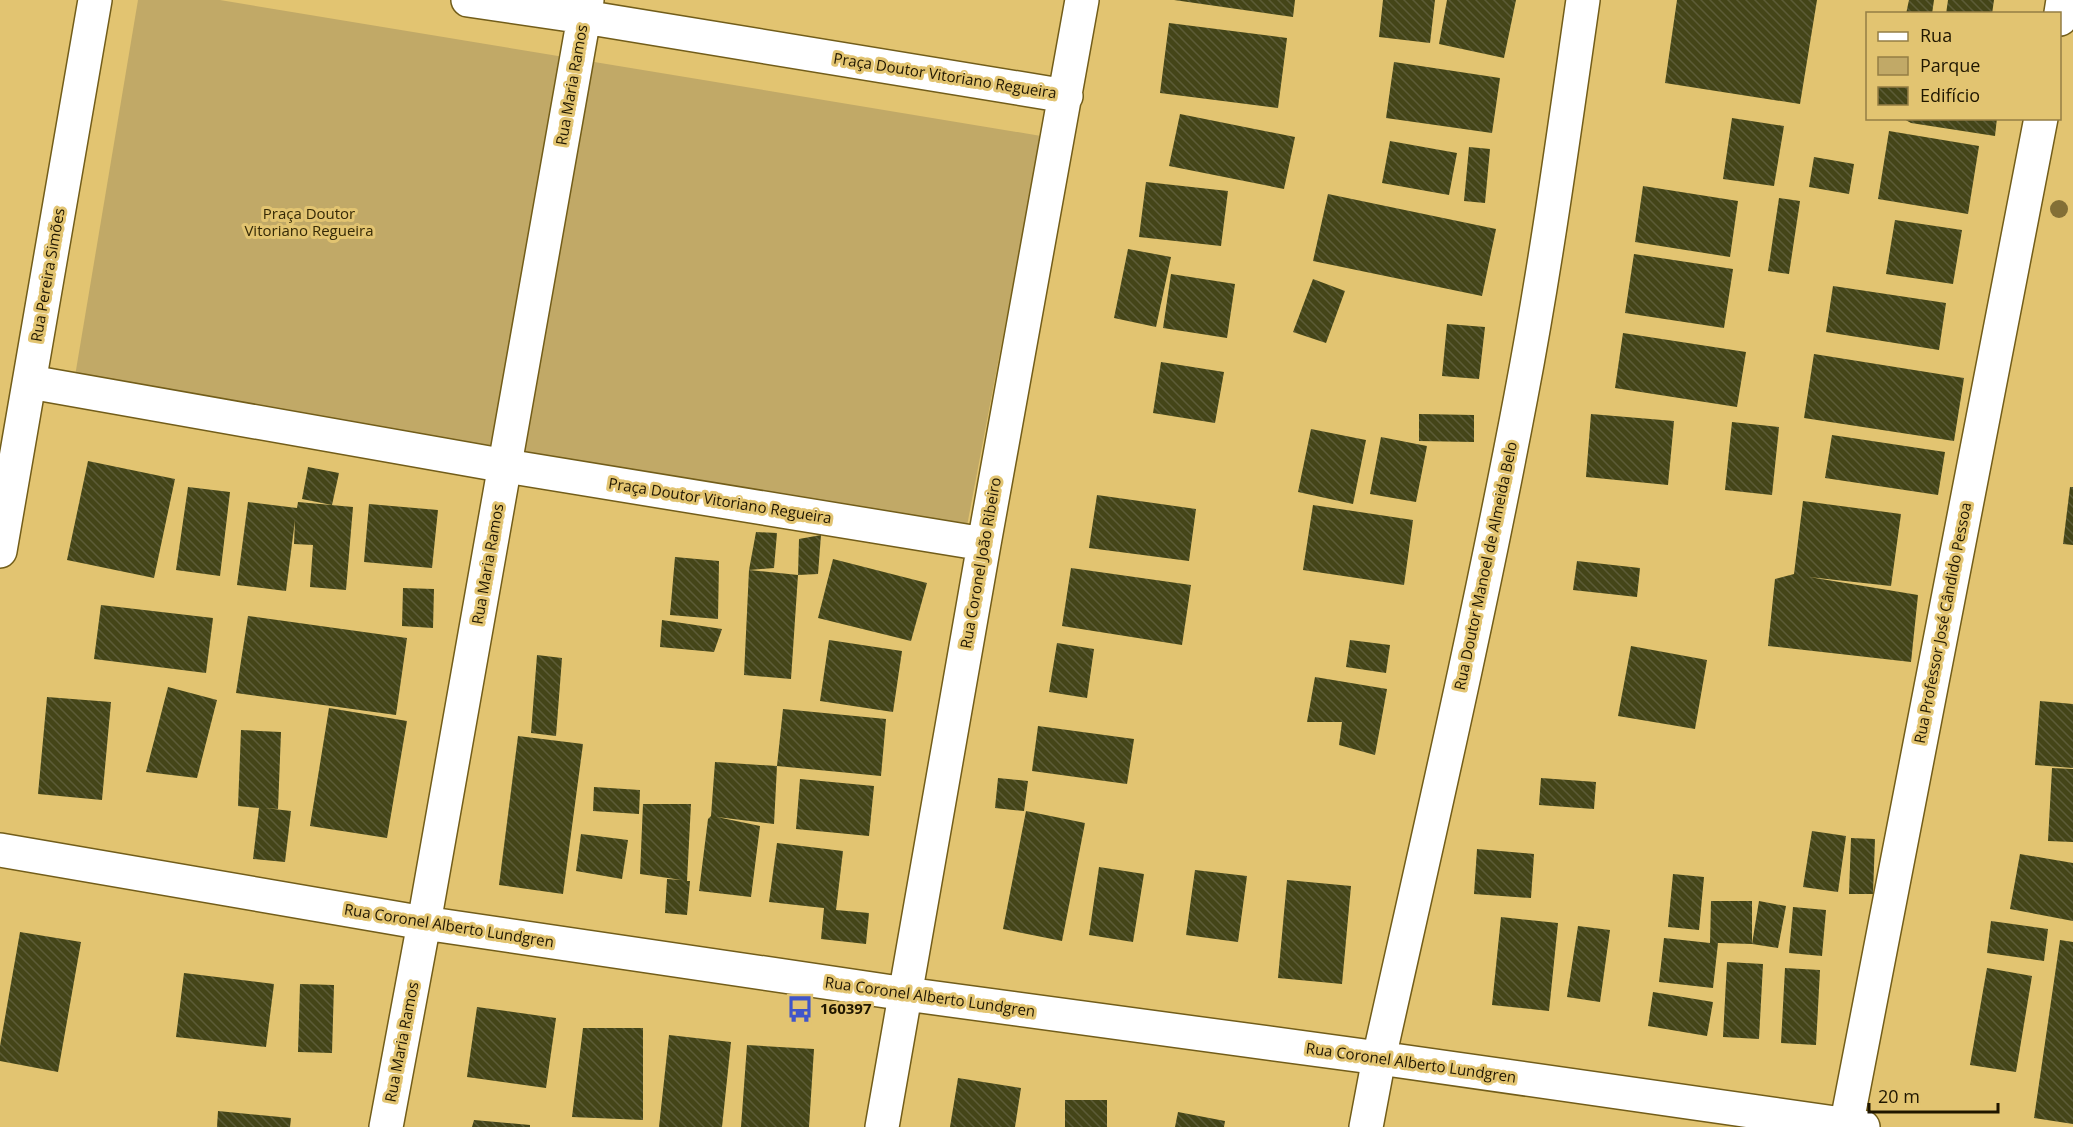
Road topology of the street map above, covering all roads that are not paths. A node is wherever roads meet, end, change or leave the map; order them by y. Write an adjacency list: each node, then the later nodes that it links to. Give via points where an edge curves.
1 (95, 0): 8 (street, Rua Pereira Simões)
2 (468, 0): 5 (street, Praça Doutor Vitoriano Regueira)
3 (1082, 0): 6 (street, Rua Coronel João Ribeiro)
4 (1583, 0): 15 (street, Rua Doutor Manoel de Almeida Belo, via 1549,238 1521,394 1482,595)
5 (586, 8): 6 (street, Praça Doutor Vitoriano Regueira); 9 (street, Rua Maria Ramos)
6 (1066, 96): 10 (street, Rua Coronel João Ribeiro)
7 (2041, 120): 16 (street, Rua Professor José Cândido Pessoa)
8 (30, 382): 9 (street, Praça Doutor Vitoriano Regueira); 11 (street, Rua Pereira Simões)
9 (506, 466): 10 (street, Praça Doutor Vitoriano Regueira); 13 (street, Rua Maria Ramos)
10 (984, 544): 14 (street, Rua Coronel João Ribeiro)
11 (0, 551)
12 (0, 850): 13 (street, Rua Coronel Alberto Lundgren)
13 (424, 923): 14 (street, Rua Coronel Alberto Lundgren); 17 (street, Rua Maria Ramos)
14 (906, 994): 15 (street, Rua Coronel Alberto Lundgren); 18 (street, Rua Coronel João Ribeiro)
15 (1379, 1058): 16 (street, Rua Coronel Alberto Lundgren); 19 (street, Rua Doutor Manoel de Almeida Belo)
16 (1852, 1126)
17 (386, 1127)
18 (882, 1127)
19 (1366, 1127)

